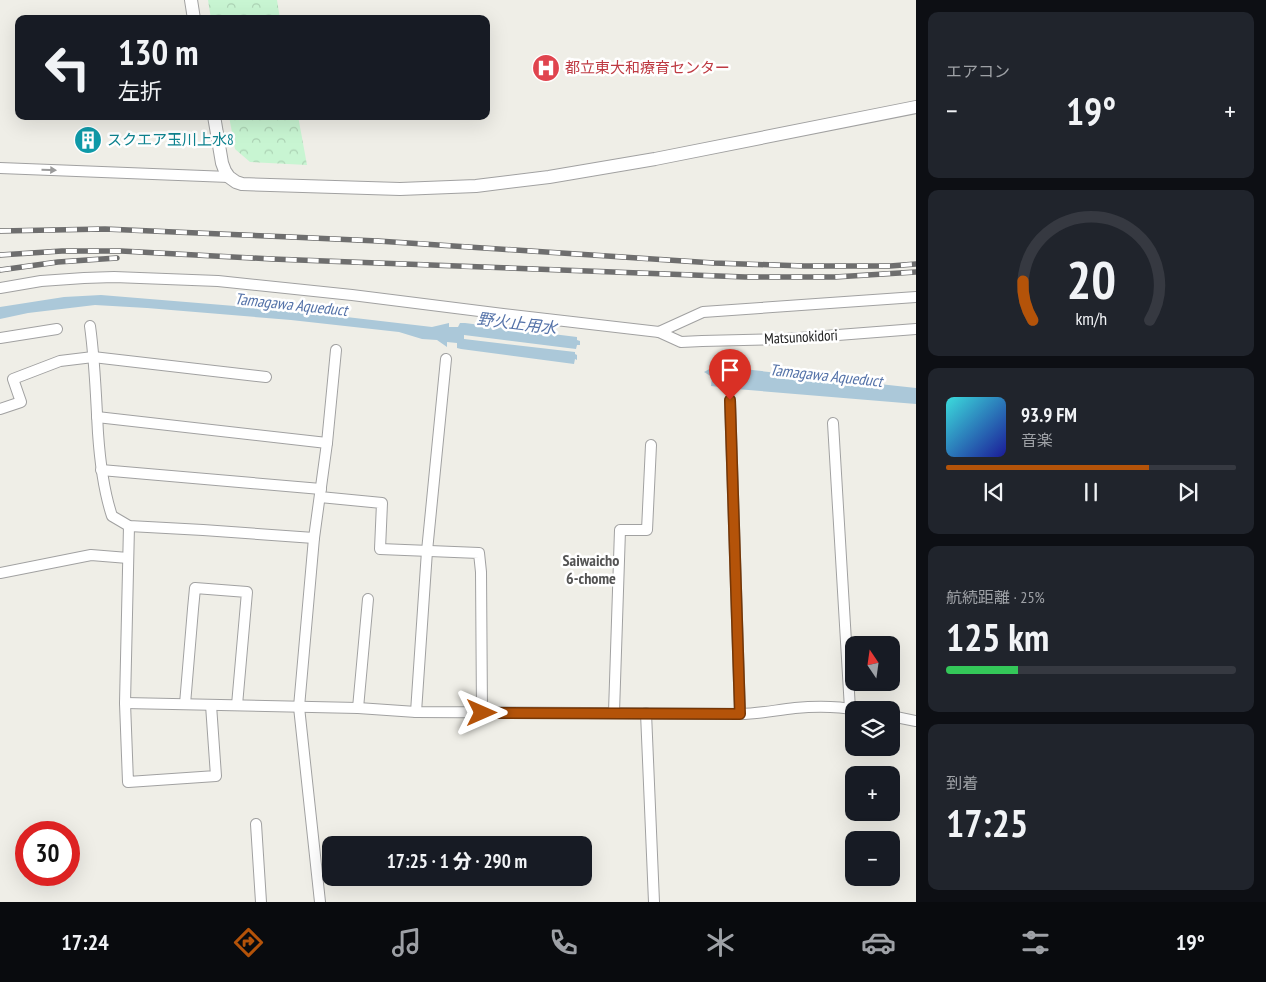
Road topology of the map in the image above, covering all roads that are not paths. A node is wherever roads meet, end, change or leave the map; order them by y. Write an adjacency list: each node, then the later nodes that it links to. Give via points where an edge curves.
1 (191, 0): 2 (street)
2 (193, 15)
3 (916, 107): 6 (street, via 655,159 476,186 400,189 252,184 236,182)
4 (215, 120): 6 (street, via 224,171)
5 (0, 168): 6 (street, one-way to 6)
6 (229, 177)
7 (0, 288): 12 (street, via 41,281 114,277 218,281)
8 (916, 297): 12 (street, via 703,312)
9 (90, 326): 15 (street)
10 (57, 329): 13 (street)
11 (916, 329): 12 (street, Matsunokidori, via 786,339 681,342)
12 (659, 332)
13 (0, 338)
14 (336, 350): 22 (street)
15 (93, 357): 17 (street); 19 (street, via 60,361 13,379 21,402); 20 (street)
16 (446, 359): 28 (street)
17 (266, 377)
18 (730, 400): 44 (street)
19 (0, 409)
20 (97, 417): 22 (street); 24 (street)
21 (833, 423): 32 (street)
22 (327, 443): 25 (street)
23 (651, 445): 41 (street, via 647,530 620,530)
24 (101, 470): 25 (street); 26 (street, via 112,516)
25 (320, 493): 27 (street); 28 (street, via 382,503 380,549)
26 (129, 526): 27 (street); 29 (street)
27 (314, 538): 37 (street)
28 (427, 551): 40 (street); 42 (street, via 479,553)
29 (128, 558): 30 (street, via 91,555); 33 (street)
30 (0, 573)
31 (368, 599): 38 (street)
32 (853, 701)
33 (125, 702): 34 (street); 35 (street, via 128,782 216,776)
34 (185, 704): 35 (street); 36 (street, via 196,588 247,592)
35 (211, 705): 36 (street)
36 (237, 705): 37 (street)
37 (299, 707): 38 (street); 49 (street)
38 (358, 708): 40 (street)
39 (845, 708): 44 (street, via 796,708)
40 (416, 712): 42 (street)
41 (614, 712): 42 (street); 43 (street)
42 (482, 713)
43 (646, 713): 44 (street); 50 (street)
44 (740, 714)
45 (900, 718): 46 (street)
46 (916, 721)
47 (256, 824): 48 (street)
48 (261, 902)
49 (320, 902)
50 (654, 902)

